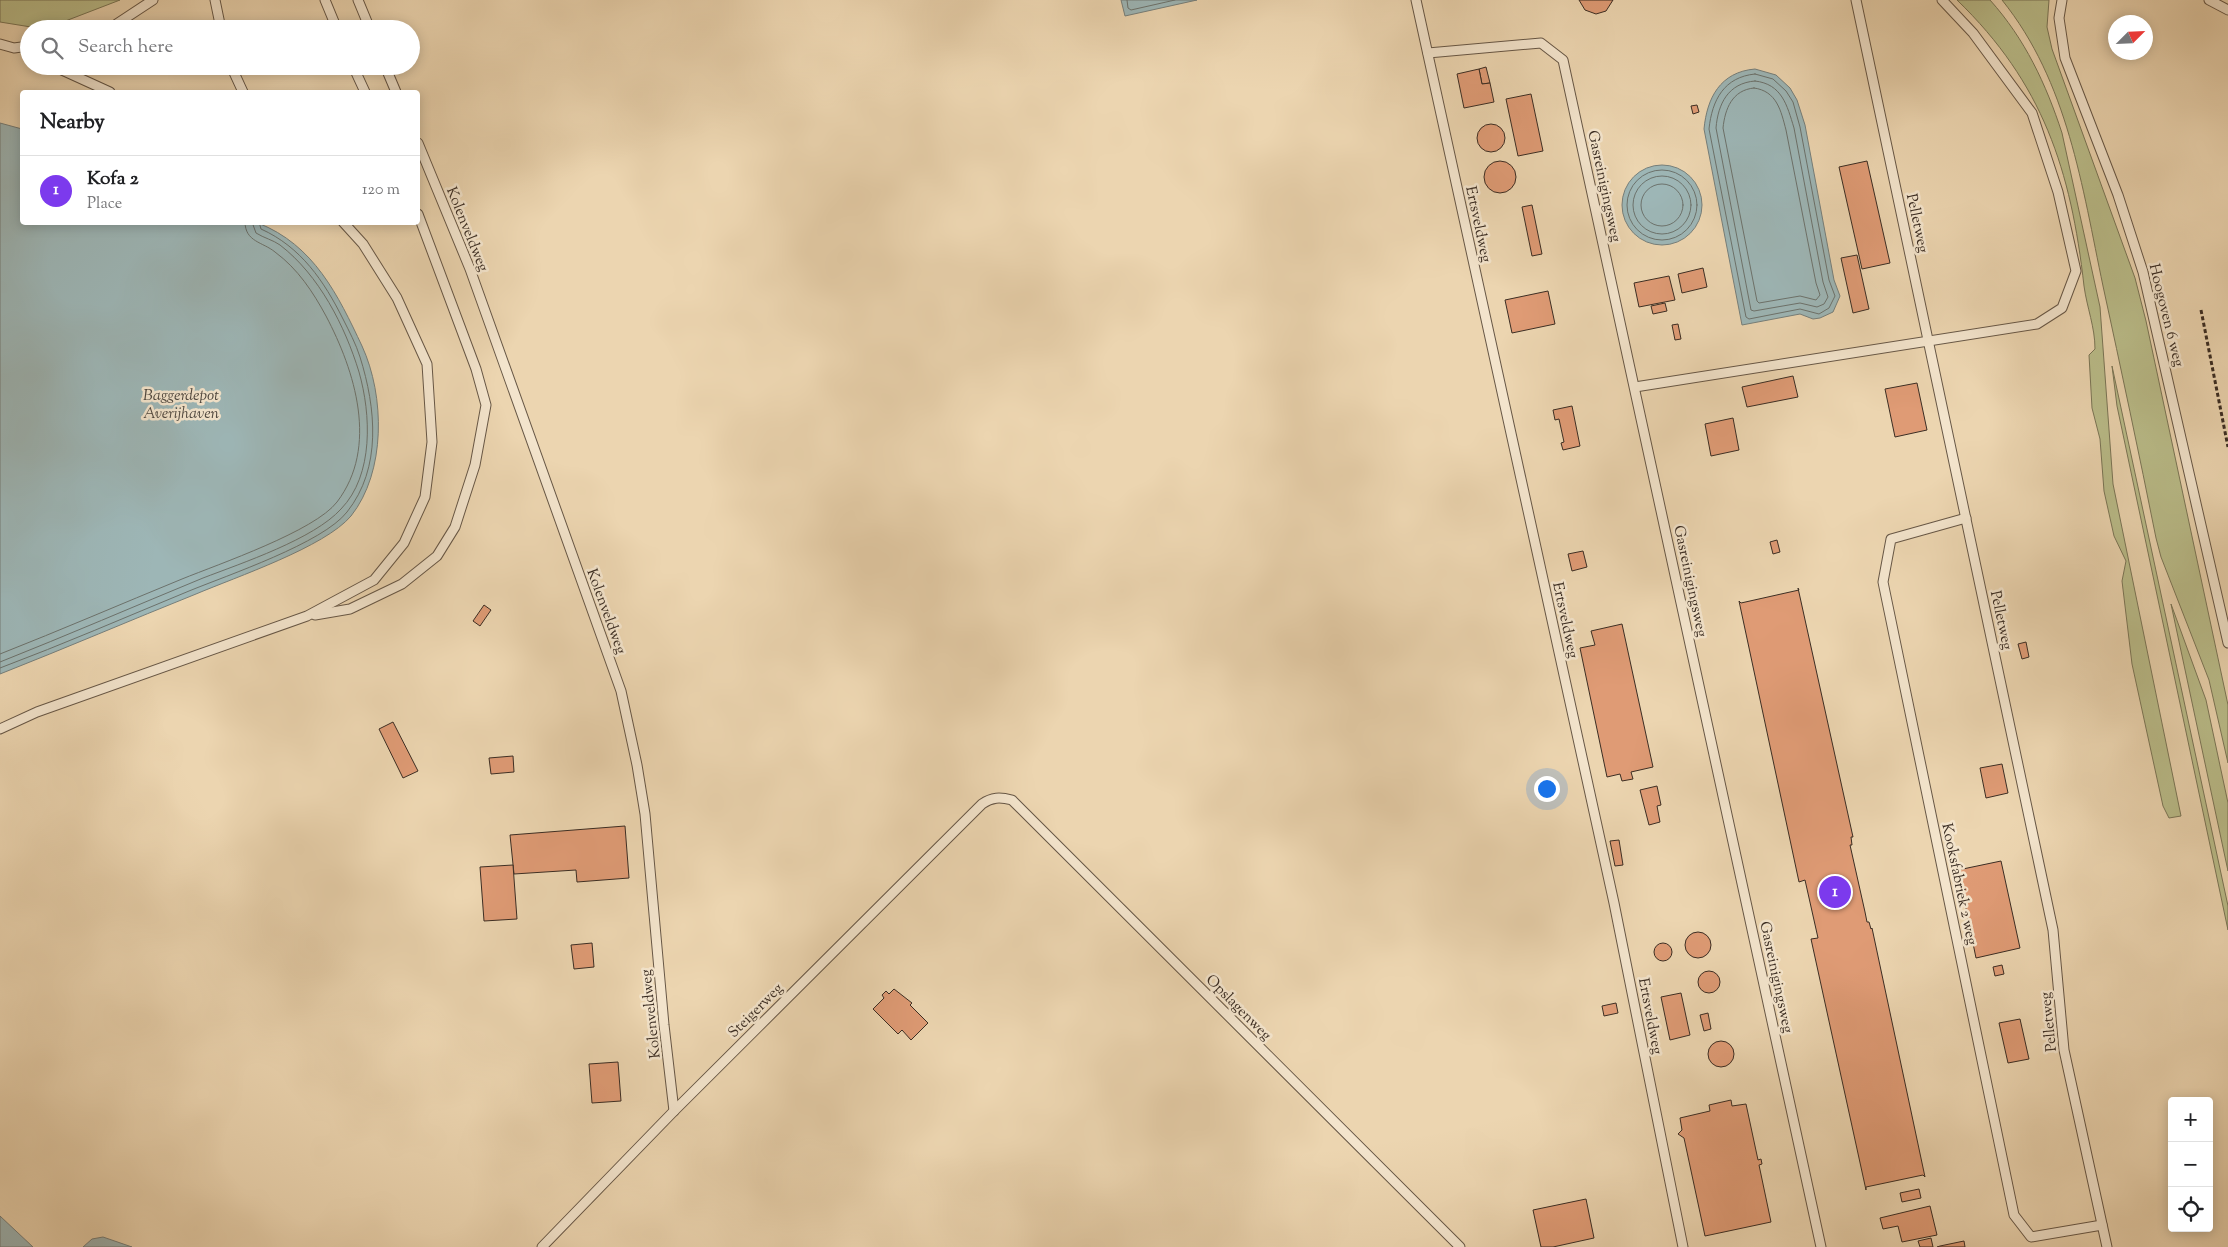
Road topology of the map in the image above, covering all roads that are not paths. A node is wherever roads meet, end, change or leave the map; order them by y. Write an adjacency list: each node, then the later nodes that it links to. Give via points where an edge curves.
1 (153, 0): 11 (lane)
2 (215, 0): 12 (lane)
3 (325, 0): 13 (lane)
4 (358, 0): 14 (lane)
5 (1416, 0): 19 (lane, Ertsveldweg)
6 (1856, 0): 31 (lane, Pelletweg)
7 (1942, 0): 31 (lane, via 1973,33 2032,112 2058,192 2076,271 2062,308 2037,324)
8 (2062, 0): 35 (lane, Hoogoven 6 weg, via 2059,18 2065,58 2118,195 2143,272)
9 (2209, 0): 10 (lane)
10 (2228, 10)
11 (123, 20)
12 (219, 20)
13 (333, 20)
14 (366, 20)
15 (0, 44): 17 (lane)
16 (20, 47): 17 (lane)
17 (14, 48): 18 (lane)
18 (20, 51)
19 (1428, 52): 32 (lane, Gasreinigingsweg, via 1541,43 1564,60); 42 (lane, Ertsveldweg, via 1614,903)
20 (73, 75): 24 (lane)
21 (235, 75): 25 (lane)
22 (358, 75): 26 (lane)
23 (389, 75): 27 (lane)
24 (106, 90)
25 (241, 90)
26 (364, 90)
27 (395, 90)
28 (420, 148): 38 (lane, Kolenveldweg, via 470,269 621,691 645,814)
29 (420, 219): 34 (lane, via 476,369 486,405 475,465 455,527 437,556 402,584 350,609)
30 (346, 225): 34 (lane, via 363,244 397,298 427,364 432,442 425,497 404,543 374,580)
31 (1929, 340): 32 (lane); 33 (lane, Pelletweg)
32 (1634, 387): 43 (lane, Gasreinigingsweg)
33 (1966, 518): 39 (lane, Pelletweg, via 2053,930 2064,1050); 39 (lane, Kooksfabriek 2 weg, via 1891,539 1883,582 2014,1215 2031,1237)
34 (307, 616): 36 (lane, via 37,712)
35 (2228, 643)
36 (0, 729)
37 (993, 798): 38 (lane, Steigerweg, via 982,804); 41 (lane, Opslagenweg, via 1012,800)
38 (674, 1111): 40 (lane, Steigerweg)
39 (2102, 1224): 44 (lane, Pelletweg)
40 (542, 1247)
41 (1460, 1247)
42 (1683, 1247)
43 (1822, 1247)
44 (2107, 1247)

